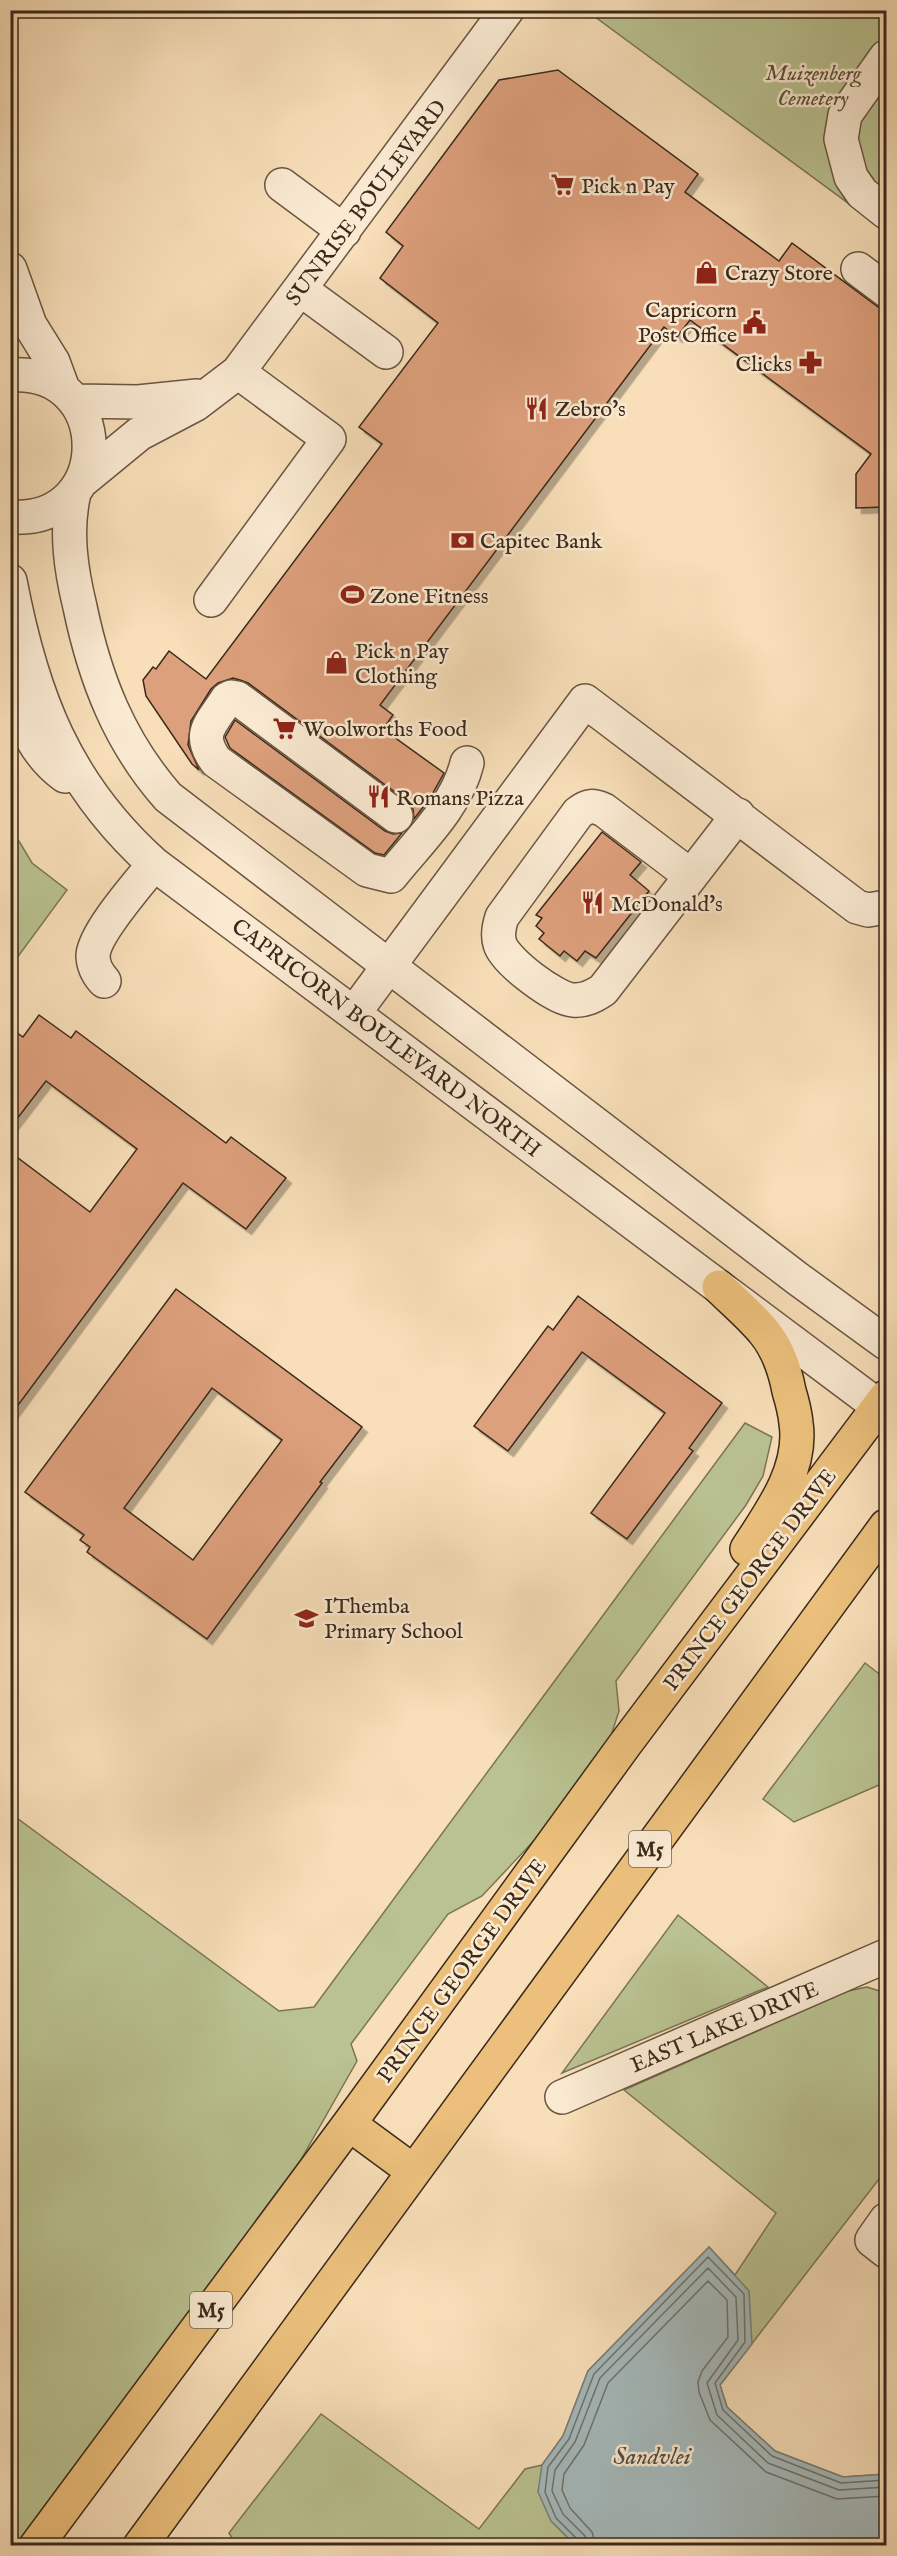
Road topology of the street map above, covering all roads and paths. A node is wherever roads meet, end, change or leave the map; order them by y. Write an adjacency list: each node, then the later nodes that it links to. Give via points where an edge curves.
1 (507, 10): 5 (street, SUNRISE BOULEVARD)
2 (886, 57): 4 (street, via 845,115 841,139 851,177 862,193)
3 (282, 185): 5 (street)
4 (886, 212)
5 (344, 231): 8 (street, SUNRISE BOULEVARD)
6 (10, 269): 13 (street, via 30,325)
7 (858, 269): 9 (street)
8 (300, 289): 10 (street); 12 (street, SUNRISE BOULEVARD)
9 (886, 290)
10 (386, 352)
11 (10, 375): 13 (street, via 45,378)
12 (229, 381): 13 (street, via 199,396 164,400); 14 (street, SUNRISE BOULEVARD, via 196,404 139,434); 17 (street, via 329,439)
13 (69, 395): 14 (street, via 89,431 91,448 89,465)
14 (78, 487): 15 (street, SUNRISE BOULEVARD, via 59,506 42,514); 27 (street, via 69,513 69,537 75,587 95,672 147,774 186,813)
15 (10, 518)
16 (10, 581): 18 (street, CAPRICORN BOULEVARD NORTH)
17 (211, 600)
18 (15, 642): 21 (street, CAPRICORN BOULEVARD NORTH, via 30,668 50,725)
19 (10, 688): 21 (street, via 30,739 54,769)
20 (467, 763): 22 (street, via 448,804 391,876 367,870 216,761 208,751 206,734 227,699 237,698)
21 (91, 795): 24 (street, CAPRICORN BOULEVARD NORTH, via 110,821)
22 (396, 816)
23 (738, 816): 25 (street); 26 (street, via 857,907); 27 (street, via 585,701)
24 (154, 864): 28 (street, via 98,942 94,966); 29 (street, CAPRICORN BOULEVARD NORTH)
25 (691, 876): 25 (street, via 603,990 593,997 570,1000 555,995 507,957 500,945 502,917 585,807 594,805 604,810)
26 (886, 907)
27 (389, 964): 29 (street); 31 (street)
28 (104, 981)
29 (354, 1012): 30 (street, CAPRICORN BOULEVARD NORTH)
30 (719, 1287): 32 (street, CAPRICORN BOULEVARD NORTH); 34 (main road, via 765,1333 785,1371 796,1423 792,1464 785,1487 770,1513)
31 (886, 1343)
32 (884, 1405): 34 (main road, PRINCE GEORGE DRIVE / M5)
33 (886, 1526): 38 (main road, M5)
34 (626, 1743): 37 (main road, PRINCE GEORGE DRIVE / M5)
35 (886, 1956): 36 (street, EAST LAKE DRIVE)
36 (562, 2097)
37 (349, 2124): 38 (main road); 41 (main road, PRINCE GEORGE DRIVE / M5)
38 (413, 2171): 42 (main road, M5)
39 (886, 2220): 40 (street, via 872,2240)
40 (886, 2251)
41 (36, 2546)
42 (140, 2546)

